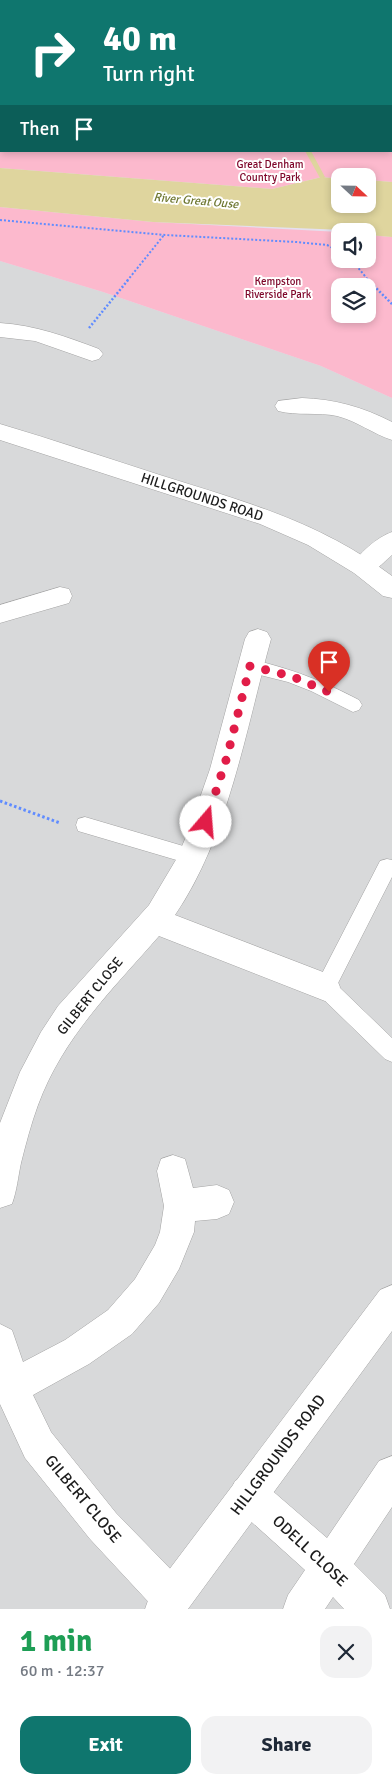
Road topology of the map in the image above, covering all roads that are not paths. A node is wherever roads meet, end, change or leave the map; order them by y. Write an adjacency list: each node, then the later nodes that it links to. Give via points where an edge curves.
1 (0, 330): 2 (street, via 71,340)
2 (92, 354)
3 (286, 406): 5 (street, via 314,404 346,410)
4 (0, 432): 7 (street, HILLGROUNDS ROAD, via 268,518)
5 (392, 432)
6 (392, 541): 7 (street)
7 (363, 567): 8 (street, HILLGROUNDS ROAD)
8 (392, 589)
9 (60, 596): 10 (street)
10 (0, 614)
11 (254, 653): 12 (lane, via 291,676); 14 (street, GILBERT CLOSE, via 227,757 206,822)
12 (353, 705)
13 (86, 825): 14 (lane)
14 (190, 856): 16 (street, GILBERT CLOSE)
15 (387, 867): 17 (lane)
16 (155, 921): 17 (street); 19 (street, GILBERT CLOSE, via 64,1022)
17 (325, 987): 18 (lane)
18 (392, 1052)
19 (7, 1129): 21 (street, GILBERT CLOSE)
20 (173, 1171): 23 (street)
21 (0, 1192)
22 (217, 1202): 23 (street)
23 (181, 1206): 26 (street, via 167,1257 147,1292 120,1322 76,1352)
24 (392, 1302): 28 (street, HILLGROUNDS ROAD)
25 (0, 1342): 26 (street, GILBERT CLOSE)
26 (11, 1388): 30 (street, GILBERT CLOSE, via 38,1445)
27 (392, 1474): 29 (street)
28 (248, 1494): 29 (street, ODELL CLOSE); 30 (street, HILLGROUNDS ROAD)
29 (329, 1566): 31 (street); 32 (street, ODELL CLOSE)
30 (168, 1604)
31 (302, 1609)
32 (370, 1609)

